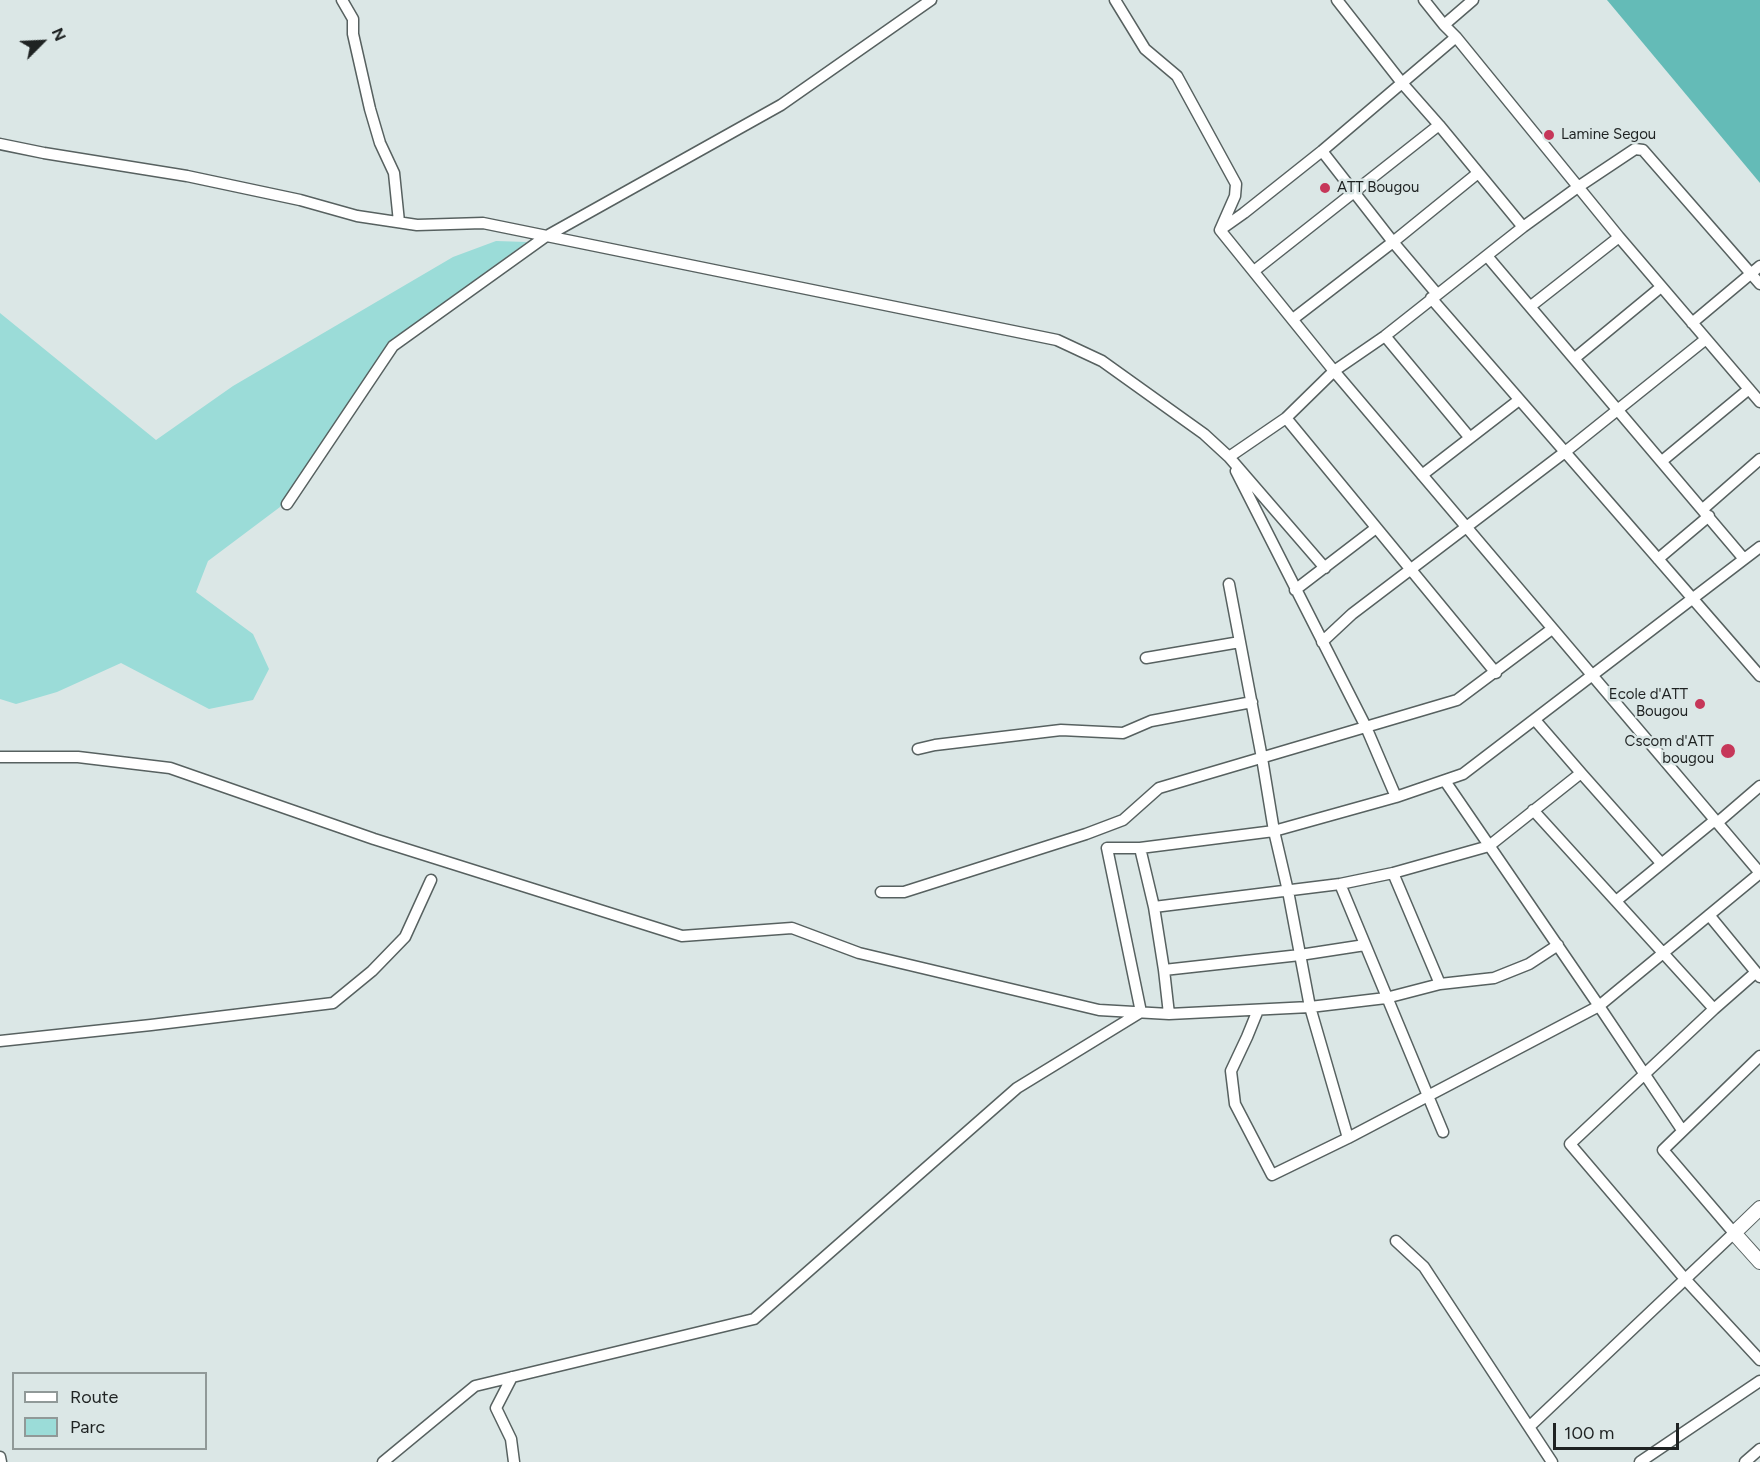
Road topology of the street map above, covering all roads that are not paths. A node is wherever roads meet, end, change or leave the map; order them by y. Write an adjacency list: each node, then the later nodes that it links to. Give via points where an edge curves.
1 (342, 0): 16 (street, via 352,19 380,143 394,173)
2 (931, 0): 19 (street, via 781,105)
3 (1115, 0): 18 (street, via 1145,50 1177,76 1236,184)
4 (1337, 0): 9 (street)
5 (1424, 0): 7 (street)
6 (1473, 0): 7 (street)
7 (1444, 25): 8 (street)
8 (1456, 37): 9 (street); 14 (street)
9 (1402, 83): 10 (street); 12 (street)
10 (1439, 125): 13 (street); 15 (street)
11 (0, 144): 16 (street, via 187,176 357,216)
12 (1322, 151): 15 (street); 18 (street)
13 (1478, 173): 17 (street); 21 (street)
14 (1578, 186): 17 (street); 20 (street); 25 (street, via 1635,149 1643,150)
15 (1353, 192): 21 (street); 24 (street)
16 (399, 222): 19 (street, via 483,223)
17 (1523, 228): 22 (street)
18 (1220, 230): 24 (street)
19 (545, 237): 43 (street, via 1057,340 1102,361 1190,423); 47 (street, via 393,346)
20 (1619, 237): 27 (street); 29 (street)
21 (1394, 242): 28 (street); 30 (street)
22 (1487, 256): 28 (street); 29 (street)
23 (1760, 266): 25 (street)
24 (1254, 271): 30 (street)
25 (1751, 273): 26 (street); 31 (street)
26 (1760, 284)
27 (1661, 287): 31 (street); 34 (street)
28 (1434, 296): 32 (street); 37 (street)
29 (1531, 306): 34 (street)
30 (1293, 320): 35 (street)
31 (1692, 323): 33 (street)
32 (1385, 336): 35 (street); 41 (street)
33 (1706, 339): 36 (street); 39 (street)
34 (1575, 358): 39 (street)
35 (1334, 371): 40 (street); 46 (street)
36 (1749, 389): 38 (street); 45 (street)
37 (1520, 400): 41 (street); 42 (street)
38 (1760, 402)
39 (1617, 410): 42 (street); 45 (street)
40 (1286, 418): 43 (street); 50 (street)
41 (1470, 438): 46 (street)
42 (1565, 452): 49 (street); 52 (street)
43 (1229, 458): 54 (street); 57 (street)
44 (1760, 459): 48 (street)
45 (1662, 461): 48 (street)
46 (1422, 475): 49 (street)
47 (287, 504)
48 (1706, 512): 52 (street); 53 (street)
49 (1466, 527): 55 (street); 59 (street)
50 (1376, 528): 54 (street); 55 (street)
51 (1759, 549): 53 (street)
52 (1658, 559): 58 (street)
53 (1744, 559): 58 (street)
54 (1325, 568): 57 (street)
55 (1411, 569): 61 (street); 63 (street)
56 (1229, 584): 60 (street)
57 (1295, 590): 61 (street)
58 (1692, 598): 64 (street); 65 (street)
59 (1552, 629): 63 (street); 64 (street)
60 (1240, 642): 62 (street); 66 (street)
61 (1322, 642): 68 (street)
62 (1146, 658)
63 (1496, 673): 68 (street, via 1457,700)
64 (1592, 675): 67 (street); 77 (street)
65 (1760, 676)
66 (1252, 702): 69 (street, via 1151,721 1123,733 1060,730); 71 (street)
67 (1534, 720): 72 (street); 73 (street, via 1463,774)
68 (1366, 727): 71 (street); 75 (street)
69 (918, 749)
70 (0, 757): 103 (street, via 78,757 170,768 682,936 792,928 859,953 1099,1010)
71 (1262, 758): 78 (street); 87 (street, via 1159,788 1123,820 1086,834 904,892)
72 (1581, 773): 76 (street); 81 (street)
73 (1445, 781): 75 (street); 79 (street)
74 (1760, 786): 77 (street)
75 (1396, 797): 78 (street)
76 (1533, 810): 79 (street); 88 (street)
77 (1716, 822): 81 (street); 83 (street)
78 (1274, 831): 80 (street); 86 (street)
79 (1489, 846): 82 (street); 92 (street)
80 (1140, 848): 89 (street); 103 (street, via 1107,848)
81 (1661, 863): 88 (street)
82 (1392, 873): 85 (street); 97 (street)
83 (1760, 873): 90 (street)
84 (431, 880): 105 (street, via 405,938 333,1003)
85 (1340, 884): 86 (street); 91 (street)
86 (1288, 891): 89 (street); 94 (street)
87 (881, 892)
88 (1616, 901): 93 (street)
89 (1154, 907): 95 (street)
90 (1708, 915): 93 (street); 96 (street)
91 (1365, 945): 94 (street); 98 (street)
92 (1558, 945): 97 (street, via 1528,964 1494,978); 100 (street)
93 (1663, 953): 100 (street); 101 (street)
94 (1300, 955): 95 (street); 99 (street)
95 (1164, 970): 104 (street)
96 (1758, 975): 101 (street)
97 (1440, 984): 98 (street)
98 (1386, 998): 99 (street); 108 (street)
99 (1310, 1006): 102 (street); 111 (street)
100 (1599, 1006): 107 (street); 108 (street)
101 (1714, 1009): 107 (street)
102 (1258, 1010): 104 (street); 111 (street, via 1231,1071 1235,1104 1272,1175)
103 (1142, 1012): 104 (street); 118 (street, via 1017,1088 754,1319)
104 (1169, 1014)
105 (0, 1041)
106 (1760, 1056): 109 (street)
107 (1645, 1074): 109 (street); 116 (street, via 1570,1144)
108 (1428, 1096): 110 (street); 111 (street)
109 (1682, 1130): 113 (street, via 1663,1150)
110 (1443, 1132)
111 (1348, 1138)
112 (1760, 1208): 113 (street)
113 (1734, 1233): 115 (street); 116 (street)
114 (1396, 1241): 120 (street, via 1424,1267)
115 (1759, 1260)
116 (1685, 1279): 117 (street); 120 (street)
117 (1760, 1360)
118 (512, 1377): 124 (street, via 475,1386); 125 (street, via 496,1408 511,1439)
119 (1758, 1387): 127 (street)
120 (1529, 1426): 126 (street)
121 (1760, 1449): 128 (street)
122 (0, 1457): 123 (street)
123 (1, 1462)
124 (383, 1462)
125 (514, 1462)
126 (1552, 1462)
127 (1640, 1462)
128 (1745, 1462)

